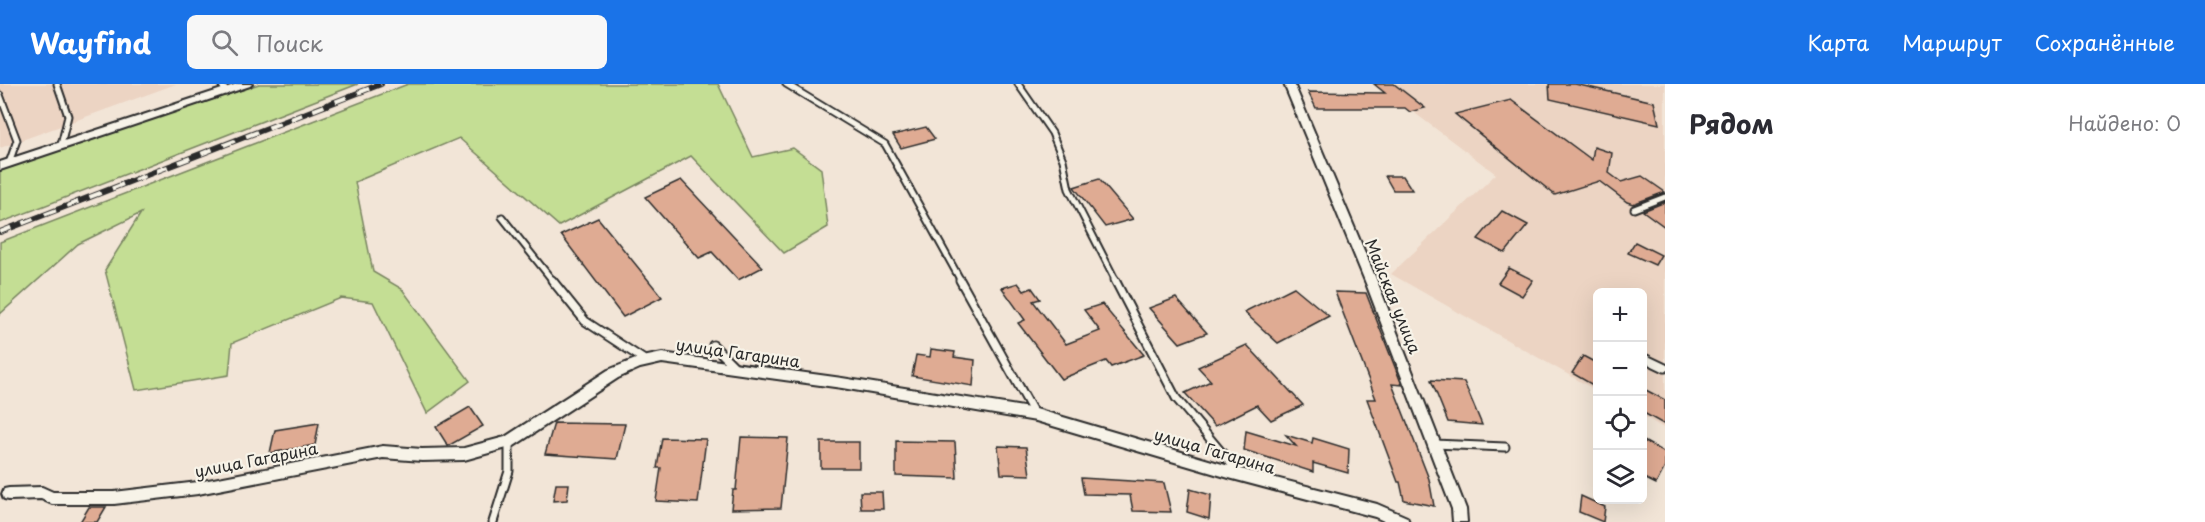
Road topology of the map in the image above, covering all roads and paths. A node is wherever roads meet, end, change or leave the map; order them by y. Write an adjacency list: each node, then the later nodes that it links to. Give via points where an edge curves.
1 (57, 84): 8 (lane, via 68,116)
2 (247, 84): 6 (street)
3 (786, 84): 18 (lane, via 885,144)
4 (1018, 84): 22 (lane, via 1048,126 1062,154 1069,189 1176,398)
5 (1289, 84): 20 (street, Майская улица)
6 (224, 88): 8 (street)
7 (0, 95): 9 (lane, via 16,140)
8 (61, 145): 9 (street)
9 (5, 164)
10 (1665, 197): 11 (lane)
11 (1634, 209)
12 (502, 217): 15 (lane, via 585,321)
13 (713, 345): 17 (lane)
14 (1647, 359): 16 (lane)
15 (646, 361): 17 (street, улица Гагарина, via 662,358); 19 (street, улица Гагарина, via 613,374)
16 (1665, 368)
17 (737, 369): 18 (street, улица Гагарина)
18 (1036, 415): 22 (street, улица Гагарина)
19 (509, 442): 23 (street, улица Гагарина, via 464,454 383,452 198,488 114,498); 24 (lane, via 509,471)
20 (1434, 444): 21 (lane); 26 (street, Майская улица, via 1459,509)
21 (1505, 447)
22 (1240, 475): 25 (street, улица Гагарина, via 1377,511)
23 (9, 494)
24 (493, 522)
25 (1402, 522)
26 (1460, 522)

